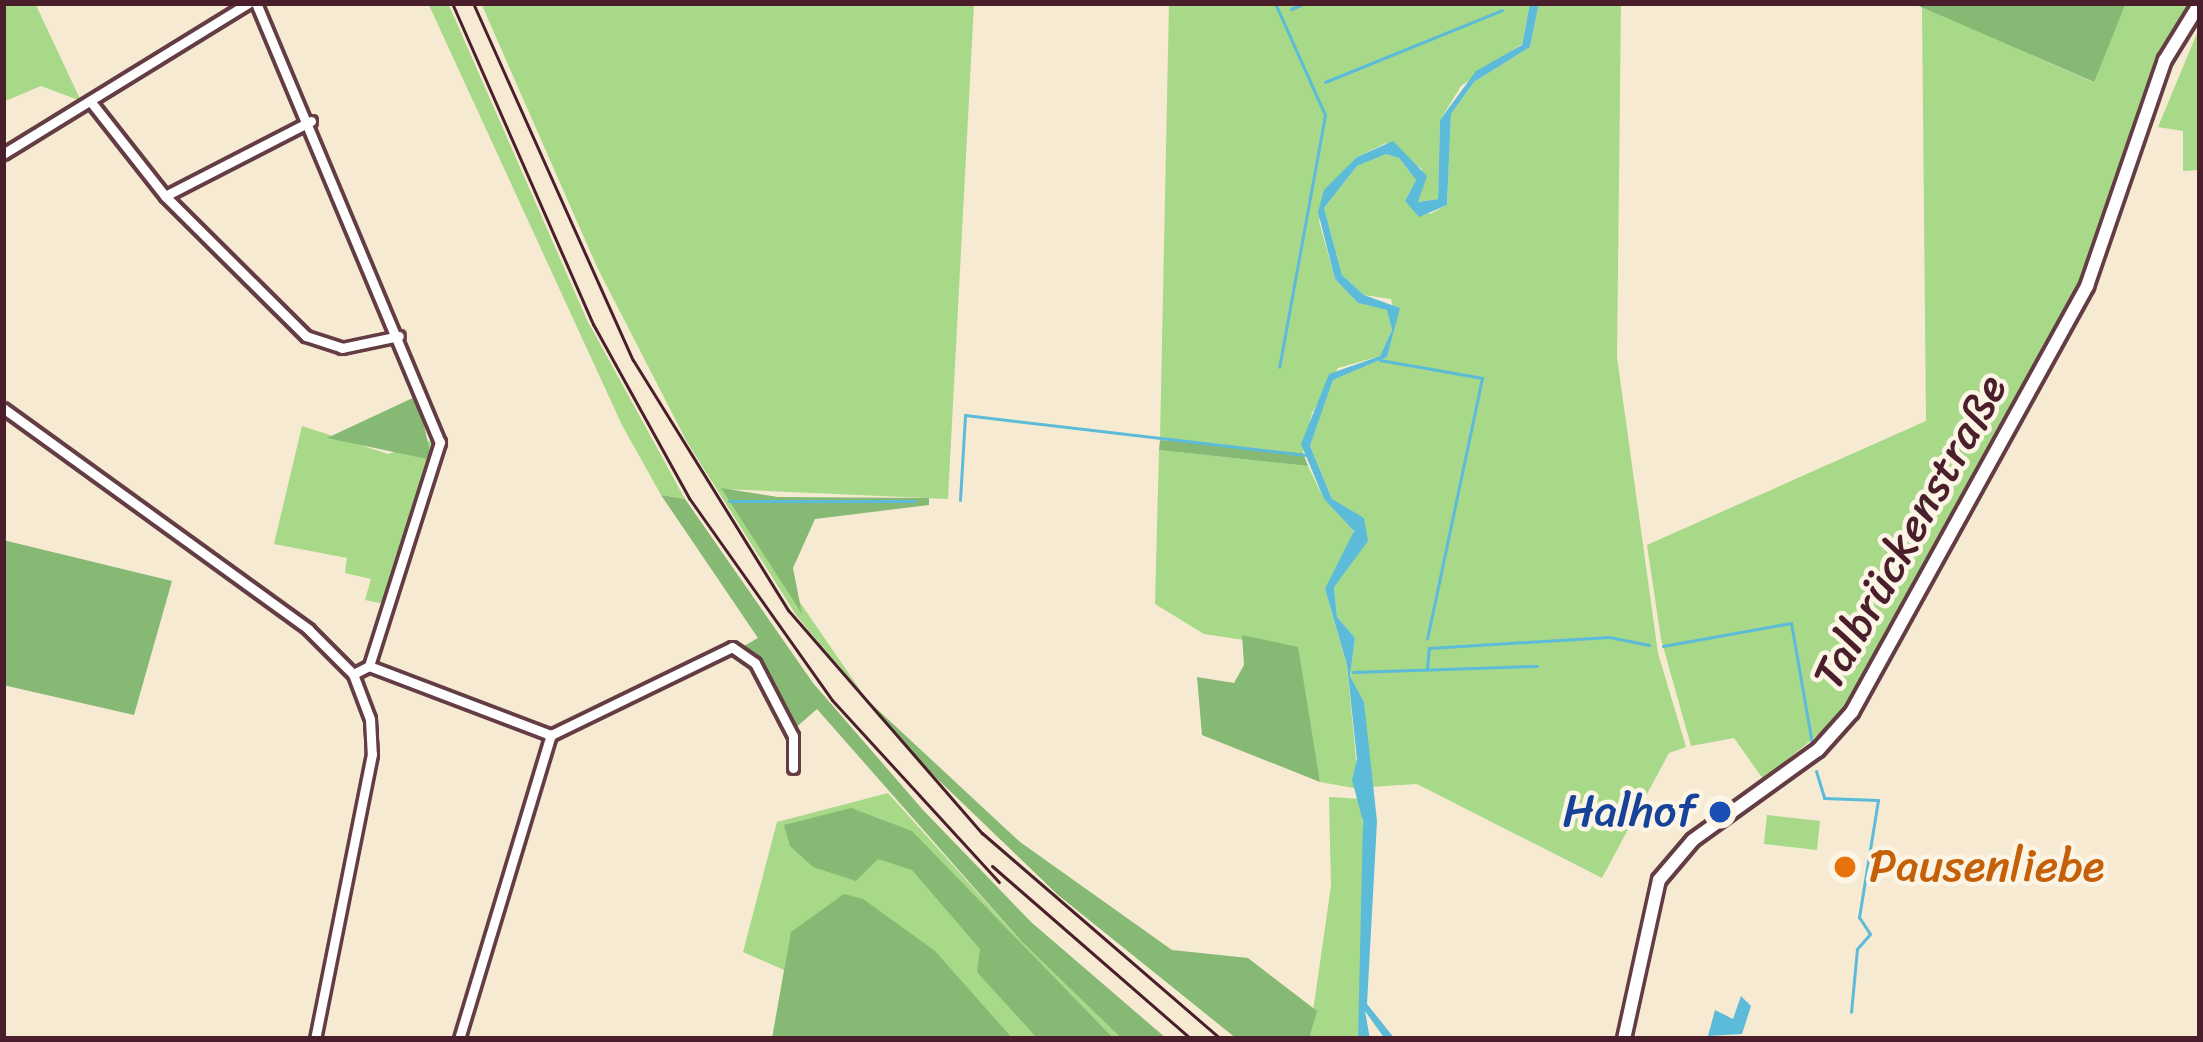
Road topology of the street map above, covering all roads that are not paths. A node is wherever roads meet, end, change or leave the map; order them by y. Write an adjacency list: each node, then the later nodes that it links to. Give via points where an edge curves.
1 (252, 3): 3 (street); 4 (street)
2 (2200, 4): 15 (main road, Talbrückenstraße, via 2165,60 2087,286 1852,712 1818,750 1693,840 1659,880)
3 (91, 102): 5 (street); 6 (street)
4 (310, 121): 6 (street); 7 (street)
5 (3, 154)
6 (165, 196): 7 (street, via 306,336 342,349)
7 (400, 337): 9 (street, via 439,454)
8 (3, 407): 10 (street, via 308,629)
9 (369, 666): 10 (street); 11 (street)
10 (353, 674): 13 (street, via 373,729 371,767)
11 (550, 735): 12 (street, via 732,647 755,663 793,736); 14 (street)
12 (793, 768)
13 (315, 1039)
14 (459, 1039)
15 (1624, 1039)

